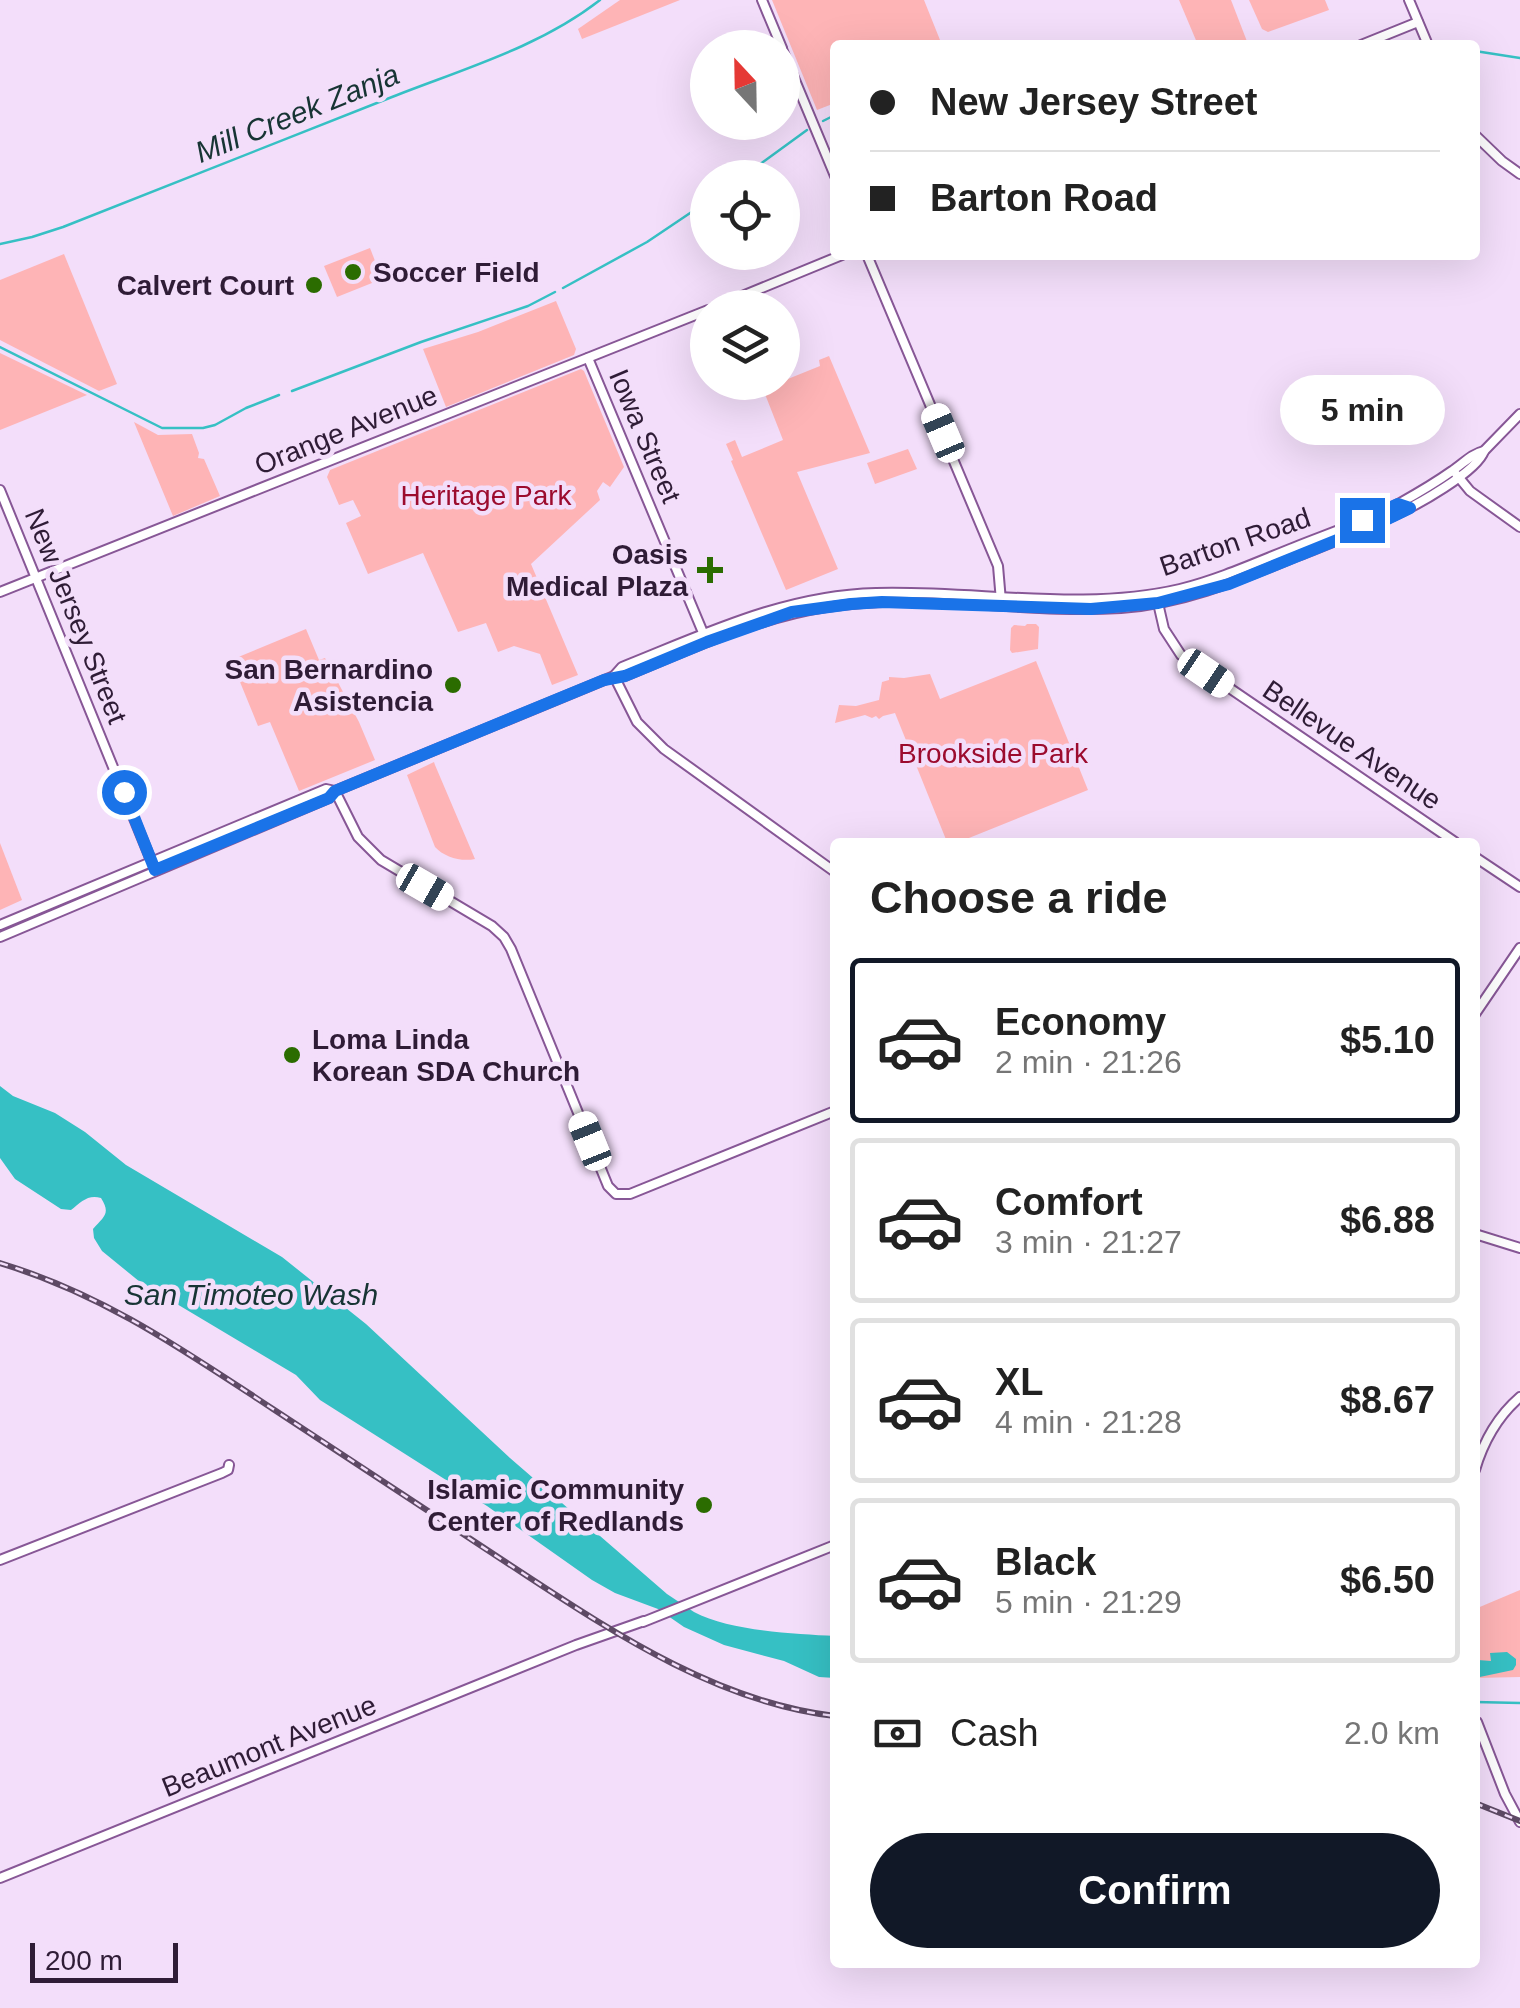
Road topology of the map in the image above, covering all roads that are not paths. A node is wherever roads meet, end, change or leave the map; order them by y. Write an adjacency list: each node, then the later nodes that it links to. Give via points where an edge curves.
1 (762, 0): 4 (main road)
2 (1409, 0): 3 (main road)
3 (1418, 22): 5 (main road); 6 (main road)
4 (774, 30)
5 (1373, 40)
6 (1426, 40)
7 (800, 91): 9 (main road)
8 (1480, 139): 10 (main road)
9 (830, 164)
10 (1520, 174)
11 (830, 260): 13 (main road, Orange Avenue)
12 (869, 260): 27 (main road, via 998,566)
13 (756, 290)
14 (690, 317): 15 (main road, Orange Avenue)
15 (588, 358): 24 (main road, Orange Avenue); 28 (main road, Iowa Street)
16 (1520, 414): 17 (main road, Barton Road)
17 (1456, 473): 18 (main road, Barton Road); 20 (main road, Barton Road); 23 (main road)
18 (1442, 477): 20 (main road); 21 (main road, Barton Road)
19 (0, 490): 24 (main road, New Jersey Street)
20 (1429, 497): 22 (main road, Barton Road)
21 (1398, 504): 22 (main road); 26 (main road, Barton Road)
22 (1410, 508): 26 (main road, Barton Road, via 1229,584)
23 (1520, 526)
24 (36, 578): 25 (main road, Orange Avenue); 33 (main road, New Jersey Street)
25 (0, 592)
26 (1157, 598): 27 (main road, Barton Road); 31 (main road, Bellevue Avenue, via 1164,629 1181,655)
27 (1002, 602): 28 (main road, Barton Road, via 804,606 758,613)
28 (705, 638): 29 (main road, Barton Road)
29 (614, 676): 30 (main road, Barton Road); 34 (main road, via 637,722 664,748)
30 (335, 791): 33 (main road, Barton Road, via 326,789); 40 (main road, via 358,837 381,860 504,937 616,1194)
31 (1449, 838)
32 (1480, 859): 35 (main road)
33 (153, 866): 36 (main road, Barton Road); 37 (main road, Barton Road)
34 (830, 868)
35 (1520, 887)
36 (0, 925)
37 (0, 937)
38 (1520, 948): 39 (main road)
39 (1480, 1007)
40 (830, 1113)
41 (1480, 1236): 42 (main road)
42 (1520, 1248)
43 (1520, 1397): 44 (main road)
44 (1480, 1455)
45 (229, 1465): 47 (main road)
46 (830, 1547): 52 (main road, Beaumont Avenue)
47 (0, 1560)
48 (1480, 1729): 50 (main road)
49 (1480, 1734): 51 (main road)
50 (1520, 1814)
51 (1520, 1822)
52 (0, 1878)

